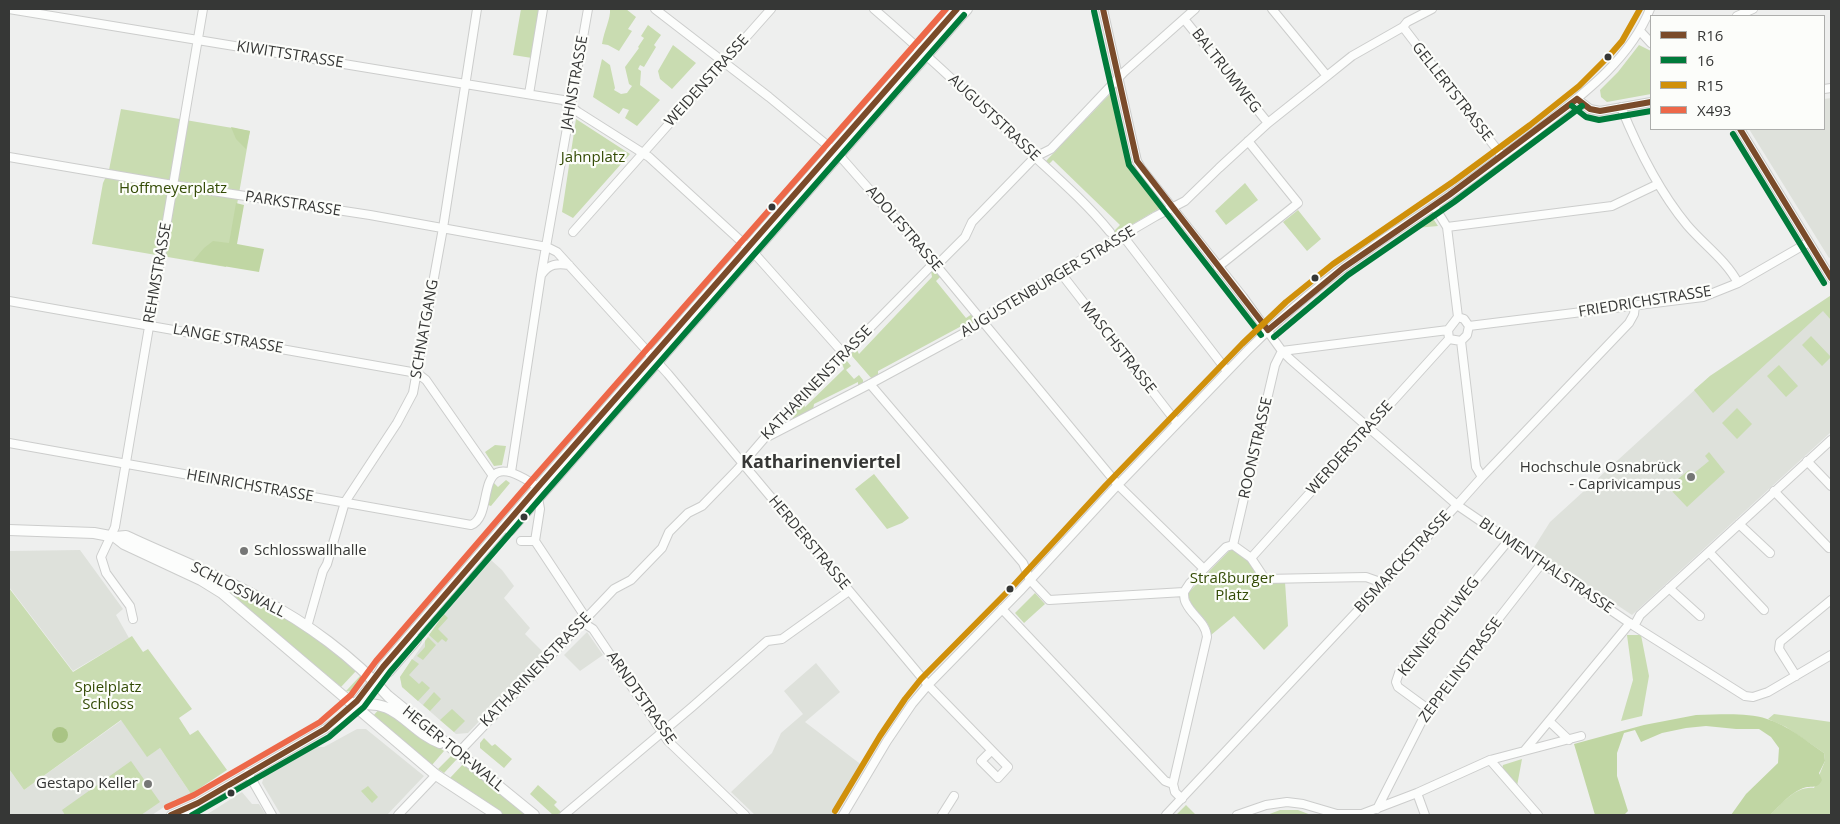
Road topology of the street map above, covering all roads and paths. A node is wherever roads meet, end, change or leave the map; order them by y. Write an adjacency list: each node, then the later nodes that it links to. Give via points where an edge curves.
1 (9, 9): 21 (street, KIWITTSTRASSE)
2 (203, 9): 21 (street, REHMSTRASSE)
3 (477, 9): 27 (street, SCHNATGANG)
4 (543, 9): 28 (street)
5 (588, 9): 31 (street, JAHNSTRASSE)
6 (655, 9): 24 (street, ADOLFSTRASSE)
7 (874, 9): 23 (street, AUGUSTSTRASSE)
8 (957, 9): 23 (main road)
9 (967, 9): 23 (main road)
10 (1103, 9): 26 (street, BLUMENTHALSTRASSE)
11 (1196, 9): 18 (street, KATHARINENSTRASSE)
12 (1272, 9): 25 (street)
13 (1432, 9): 19 (street, AUGUSTENBURGER STRASSE)
14 (1650, 9): 20 (street)
15 (1753, 9): 17 (street)
16 (768, 10): 24 (street, WEIDENSTRASSE)
17 (1739, 15)
18 (1184, 19): 26 (street, KATHARINENSTRASSE); 33 (street, BALTRUMWEG)
19 (1405, 24): 25 (street, AUGUSTENBURGER STRASSE, via 1352,56); 38 (street, GELLERTSTRASSE, via 1418,48)
20 (1640, 31): 22 (street); 29 (street, via 1614,63)
21 (198, 40): 27 (street, KIWITTSTRASSE); 42 (street, REHMSTRASSE)
22 (1650, 42)
23 (924, 52): 36 (main road); 39 (street, AUGUSTSTRASSE)
24 (724, 62): 36 (street, ADOLFSTRASSE); 37 (street, WEIDENSTRASSE)
25 (1327, 76): 33 (street, AUGUSTENBURGER STRASSE)
26 (1118, 79): 39 (street, KATHARINENSTRASSE, via 1051,148); 44 (street, BLUMENTHALSTRASSE, via 1137,161)
27 (465, 84): 28 (street, KIWITTSTRASSE); 46 (street, SCHNATGANG)
28 (529, 94): 31 (street, KIWITTSTRASSE, via 563,100)
29 (1577, 99): 32 (street, via 1590,109 1600,111); 38 (street)
30 (1650, 102): 32 (street)
31 (570, 105): 37 (street); 51 (street, JAHNSTRASSE)
32 (1621, 107): 41 (street)
33 (1268, 124): 35 (street, AUGUSTENBURGER STRASSE)
34 (1741, 130): 50 (street)
35 (1248, 141): 44 (street, AUGUSTENBURGER STRASSE); 55 (street, via 1298,204)
36 (837, 152): 52 (main road); 54 (street, ADOLFSTRASSE)
37 (643, 153): 47 (street); 52 (street)
38 (1502, 156): 43 (street)
39 (1035, 157): 48 (street, AUGUSTSTRASSE); 54 (street, KATHARINENSTRASSE, via 972,222 965,237)
40 (9, 158): 42 (street, PARKSTRASSE)
41 (1658, 184): 45 (street, via 1612,206); 59 (street, via 1687,224 1730,268)
42 (173, 185): 46 (street, PARKSTRASSE); 64 (street, REHMSTRASSE)
43 (1434, 206): 45 (street); 66 (street, via 1343,268)
44 (1173, 209): 49 (street, AUGUSTENBURGER STRASSE); 55 (street, BLUMENTHALSTRASSE)
45 (1447, 227): 62 (street)
46 (443, 228): 51 (street, PARKSTRASSE); 74 (street, SCHNATGANG)
47 (574, 232)
48 (1110, 232)
49 (1123, 236): 56 (street, AUGUSTENBURGER STRASSE); 73 (street)
50 (1809, 242): 58 (street); 59 (street, FRIEDRICHSTRASSE)
51 (547, 247): 53 (street, HERDERSTRASSE); 57 (street, JAHNSTRASSE)
52 (751, 250): 71 (street); 72 (main road)
53 (569, 265): 57 (street, via 559,263); 72 (street, HERDERSTRASSE)
54 (934, 265): 63 (street, ADOLFSTRASSE); 71 (street, KATHARINENSTRASSE)
55 (1218, 267): 66 (street, BLUMENTHALSTRASSE)
56 (1060, 272): 63 (street, AUGUSTENBURGER STRASSE); 78 (street, MASCHSTRASSE)
57 (541, 275): 86 (street, JAHNSTRASSE)
58 (1831, 278)
59 (1738, 283): 61 (street, FRIEDRICHSTRASSE, via 1703,297)
60 (9, 301): 64 (street, LANGE STRASSE)
61 (1635, 306): 65 (street, FRIEDRICHSTRASSE); 88 (street, BISMARCKSTRASSE, via 1629,323)
62 (1458, 317): 65 (street); 67 (street)
63 (982, 322): 75 (street, AUGUSTENBURGER STRASSE); 89 (street, ADOLFSTRASSE)
64 (149, 325): 74 (street, LANGE STRASSE); 85 (street, REHMSTRASSE)
65 (1469, 326): 69 (street, via 1467,335)
66 (1268, 330): 70 (street, BLUMENTHALSTRASSE); 73 (street)
67 (1448, 330): 68 (street); 70 (street)
68 (1449, 339): 69 (street); 79 (street, WERDERSTRASSE)
69 (1461, 340): 88 (street, via 1476,467)
70 (1282, 351): 79 (street, BLUMENTHALSTRASSE); 101 (street, ROONSTRASSE, via 1275,366)
71 (844, 354): 76 (street, KATHARINENSTRASSE)
72 (654, 360): 84 (street, HERDERSTRASSE); 92 (main road)
73 (1227, 371): 78 (street)
74 (417, 373): 87 (street, via 426,380); 93 (street, SCHNATGANG, via 413,393 397,423)
75 (870, 384): 77 (street, AUGUSTENBURGER STRASSE); 108 (street, via 1023,563)
76 (787, 412): 77 (street, via 789,420); 80 (street, KATHARINENSTRASSE)
77 (794, 423): 80 (street, AUGUSTENBURGER STRASSE)
78 (1177, 423): 89 (street)
79 (1369, 427): 94 (street, BLUMENTHALSTRASSE); 105 (street, WERDERSTRASSE)
80 (765, 437): 84 (street, KATHARINENSTRASSE)
81 (1831, 440): 83 (street)
82 (9, 443): 85 (street, HEINRICHSTRASSE)
83 (1807, 461): 90 (street); 91 (street)
84 (742, 463): 111 (street, HERDERSTRASSE); 118 (street, KATHARINENSTRASSE, via 702,506 688,513 669,532 662,548 631,580 614,589)
85 (124, 464): 93 (street, HEINRICHSTRASSE); 97 (street, REHMSTRASSE)
86 (511, 472): 87 (street); 92 (street)
87 (493, 476): 93 (street, HEINRICHSTRASSE, via 487,485 479,520 471,524)
88 (1482, 477): 94 (street, BISMARCKSTRASSE)
89 (1118, 485): 107 (street, ADOLFSTRASSE); 108 (street)
90 (1831, 486)
91 (1774, 491): 95 (street); 102 (street)
92 (540, 492): 100 (street); 123 (main road, via 389,671)
93 (345, 502): 120 (street, SCHNATGANG)
94 (1457, 505): 99 (street, BLUMENTHALSTRASSE); 109 (street, BISMARCKSTRASSE)
95 (1739, 524): 103 (street); 104 (street)
96 (9, 530): 97 (main road, SCHLOSSWALL)
97 (113, 536): 117 (street, REHMSTRASSE, via 102,553 102,564 130,606); 120 (main road, SCHLOSSWALL, via 126,536 262,599); 125 (main road, SCHLOSSWALL, via 222,593)
98 (521, 540): 100 (street)
99 (1509, 540): 106 (street, BLUMENTHALSTRASSE); 126 (street, KENNEPOHLWEG, via 1399,673 1398,687)
100 (535, 541): 118 (street, ARNDTSTRASSE)
101 (1233, 545): 105 (street); 107 (street)
102 (1829, 548)
103 (1708, 552): 110 (street); 115 (street)
104 (1770, 553)
105 (1251, 558): 109 (street, via 1264,579 1366,576)
106 (1542, 564): 119 (street, BLUMENTHALSTRASSE); 126 (street, ZEPPELINSTRASSE)
107 (1204, 569): 112 (street)
108 (1030, 580): 112 (street, via 1049,600); 114 (street)
109 (1383, 583): 140 (street, BISMARCKSTRASSE)
110 (1669, 588): 116 (street); 119 (street)
111 (849, 591): 124 (street, HERDERSTRASSE); 128 (street, via 782,639 767,641)
112 (1184, 592): 137 (street, via 1185,603 1207,630 1208,637)
113 (1831, 600): 122 (street, via 1780,642 1778,649)
114 (1002, 608): 124 (street); 137 (street, via 1165,782)
115 (1764, 610)
116 (1700, 616)
117 (133, 619)
118 (584, 620): 128 (street, ARNDTSTRASSE); 131 (street, KATHARINENSTRASSE, via 546,662)
119 (1632, 624): 122 (street, BLUMENTHALSTRASSE, via 1744,696 1768,692); 127 (street)
120 (308, 627): 123 (main road, SCHLOSSWALL)
121 (1831, 656): 122 (street)
122 (1796, 676)
123 (374, 681): 125 (main road); 131 (main road, HEGER-TOR-WALL)
124 (928, 685): 132 (street, HERDERSTRASSE); 151 (street, via 887,741)
125 (354, 706): 131 (main road, via 377,704 388,707 428,739); 135 (street, via 325,729); 136 (main road, HEGER-TOR-WALL)
126 (1428, 709): 142 (street, ZEPPELINSTRASSE)
127 (1549, 721): 130 (street); 133 (street)
128 (662, 732): 149 (street); 150 (street, ARNDTSTRASSE)
129 (1581, 736): 130 (street)
130 (1569, 740): 133 (street)
131 (454, 750): 148 (main road, HEGER-TOR-WALL)
132 (991, 751)
133 (1524, 751): 134 (street)
134 (1490, 760): 138 (street); 156 (street)
135 (248, 773): 141 (street); 145 (street)
136 (436, 775): 146 (street); 147 (main road, HEGER-TOR-WALL)
137 (1173, 784): 140 (street, via 1175,792)
138 (1417, 792): 142 (street); 155 (street)
139 (954, 796): 152 (street)
140 (1182, 798): 153 (street, BISMARCKSTRASSE)
141 (198, 803): 143 (street); 144 (street)
142 (1376, 809): 154 (street, via 1362,814 1336,814 1287,802)
143 (171, 815)
144 (185, 815)
145 (272, 815)
146 (398, 815)
147 (496, 815)
148 (534, 815)
149 (564, 815)
150 (745, 815)
151 (843, 815)
152 (942, 815)
153 (1166, 815)
154 (1237, 815)
155 (1425, 815)
156 (1538, 815)

